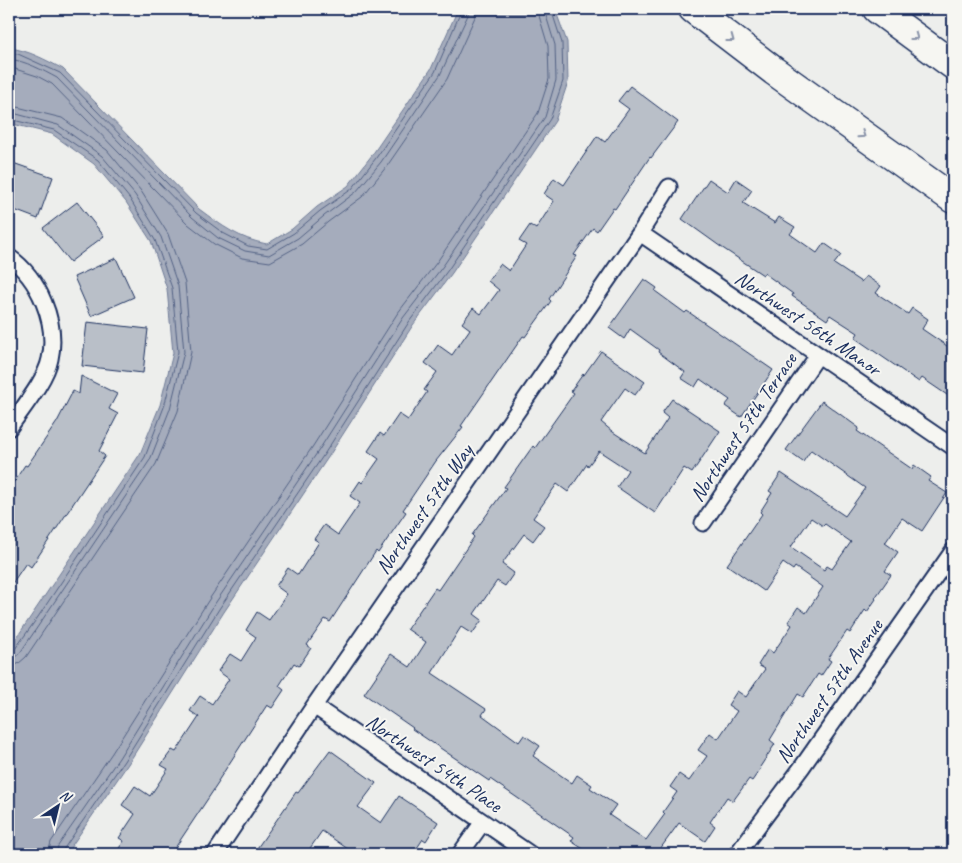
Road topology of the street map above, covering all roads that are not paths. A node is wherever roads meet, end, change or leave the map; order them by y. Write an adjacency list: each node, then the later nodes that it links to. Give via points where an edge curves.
1 (693, 9): 5 (highway, one-way to 5)
2 (877, 9): 3 (highway, one-way to 3)
3 (953, 65)
4 (669, 187): 6 (street, Northwest 57th Way)
5 (953, 199)
6 (640, 233): 8 (street, Northwest 56th Manor); 13 (street, Northwest 57th Way)
7 (9, 257): 9 (street, via 33,282 46,307 52,337 50,360 38,385)
8 (818, 355): 10 (street, Northwest 56th Manor); 11 (street, Northwest 57th Terrace)
9 (9, 428)
10 (953, 448)
11 (703, 524)
12 (953, 551): 18 (street, Northwest 57th Avenue)
13 (314, 706): 14 (street, Northwest 54th Place); 15 (street, Northwest 57th Way)
14 (483, 822): 16 (street); 17 (street, Northwest 54th Place)
15 (215, 854)
16 (460, 854)
17 (530, 854)
18 (737, 854)

